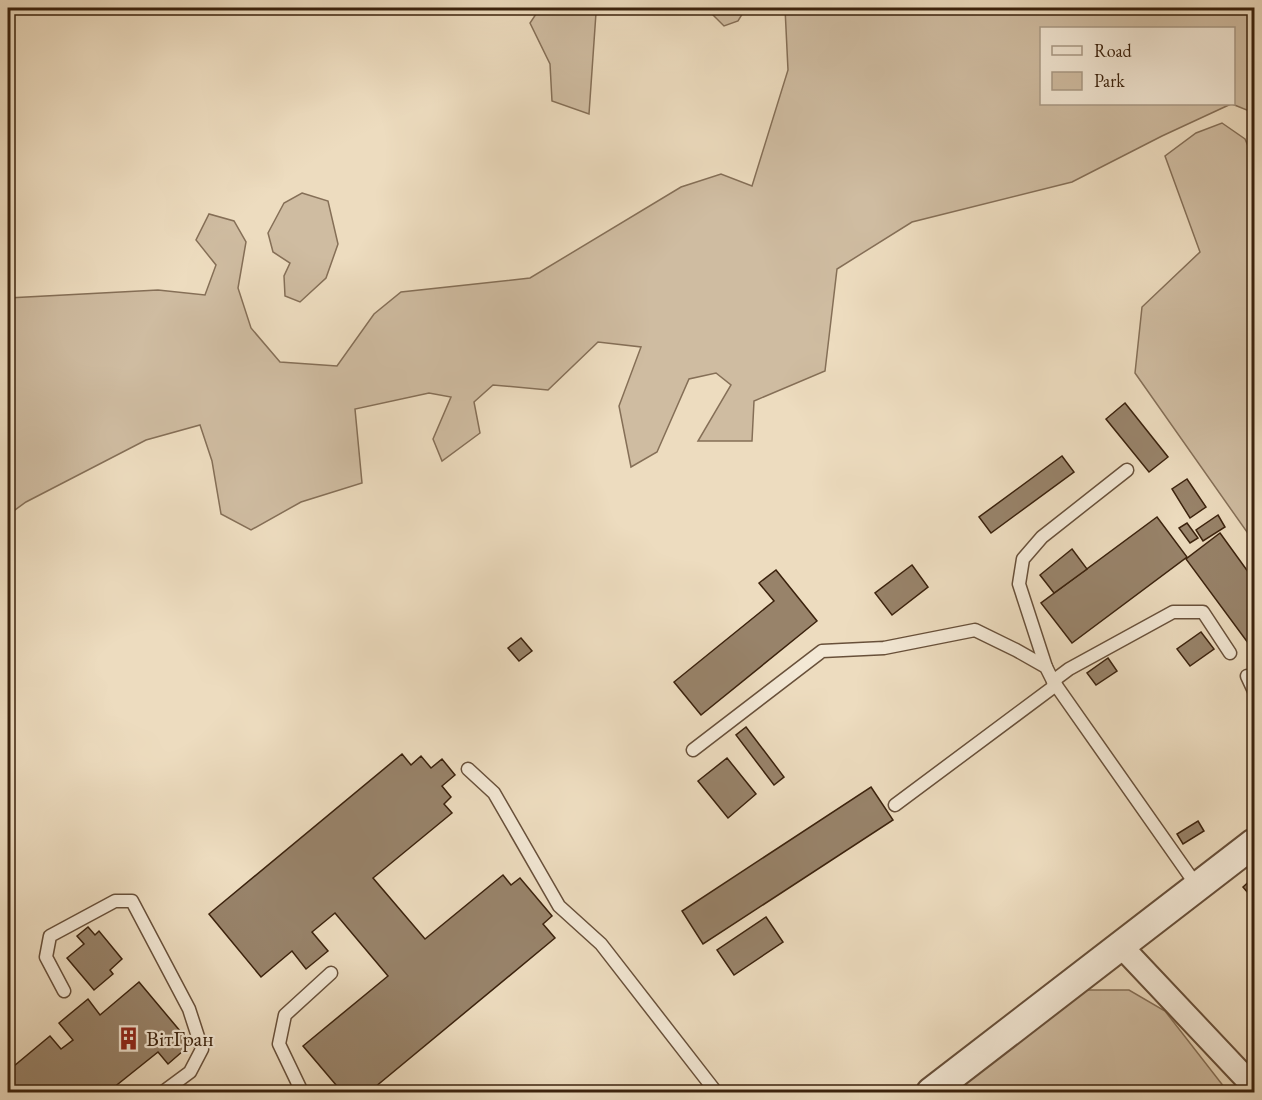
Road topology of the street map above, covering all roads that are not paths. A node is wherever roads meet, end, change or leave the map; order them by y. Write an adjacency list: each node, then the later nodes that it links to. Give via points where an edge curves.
1 (1127, 470): 3 (lane, via 1042,537 1023,559 1019,584)
2 (1230, 652): 5 (lane, via 1203,612 1173,612 1069,669)
3 (1046, 667): 5 (lane); 7 (lane, via 975,630 884,648 822,651)
4 (1247, 676): 6 (lane)
5 (1055, 683): 9 (lane); 11 (lane)
6 (1254, 691)
7 (693, 750)
8 (468, 769): 18 (lane, via 495,792 560,906 602,944)
9 (895, 805)
10 (1254, 843): 11 (street)
11 (1197, 886): 12 (street)
12 (1121, 946): 15 (street); 19 (street)
13 (331, 973): 17 (lane, via 285,1015 279,1044)
14 (64, 991): 16 (lane, via 46,957 50,936 115,901 132,901 189,1009 202,1049 190,1072)
15 (1254, 1087)
16 (163, 1092)
17 (302, 1092)
18 (716, 1092)
19 (931, 1092)

